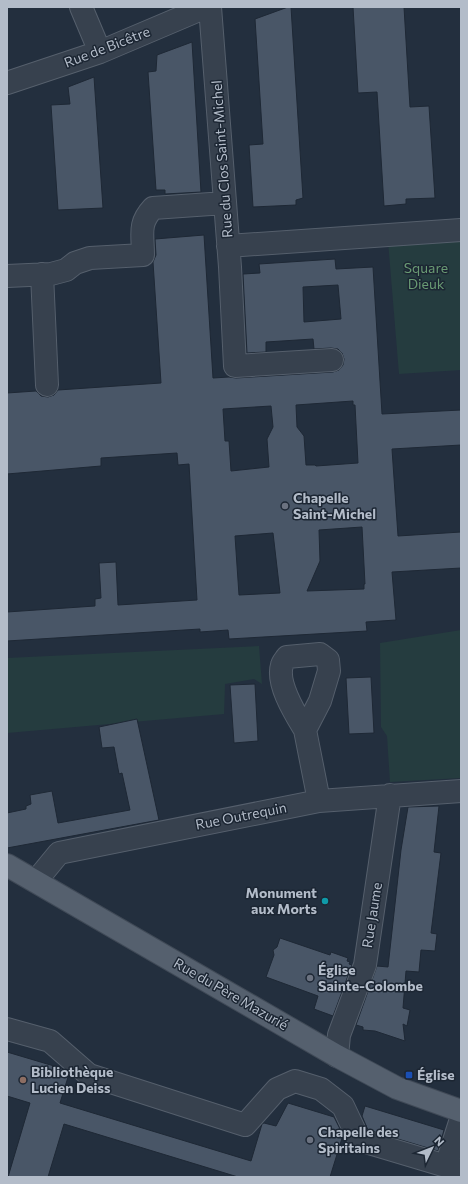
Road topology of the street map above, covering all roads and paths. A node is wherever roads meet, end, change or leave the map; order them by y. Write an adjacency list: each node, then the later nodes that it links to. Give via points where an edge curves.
1 (81, 7): 4 (street)
2 (206, 7): 4 (street, Rue de Bicêtre)
3 (210, 7): 6 (street, Rue du Clos Saint-Michel)
4 (100, 52): 5 (street, Rue de Bicêtre)
5 (7, 83)
6 (225, 203): 8 (street, Rue du Clos Saint-Michel); 9 (street, via 153,208 145,216 142,227 143,254 90,258 60,272)
7 (461, 230): 8 (street, Rue du Clos Saint-Michel)
8 (228, 246): 11 (street, via 234,366)
9 (42, 274): 10 (street); 12 (street)
10 (7, 276)
11 (332, 360)
12 (47, 384)
13 (305, 730): 16 (street)
14 (461, 791): 15 (street, Rue Outrequin)
15 (390, 795): 16 (street, Rue Outrequin); 20 (street, Rue Jaume, via 365,965 339,1035)
16 (320, 801): 18 (street, Rue Outrequin, via 58,853)
17 (7, 865): 18 (main road, Rue du Père Mazurié)
18 (36, 881): 20 (main road, Rue du Père Mazurié)
19 (7, 1029): 23 (street, via 50,1041 89,1075 245,1125 277,1089 295,1081 321,1089 343,1106 359,1140)
20 (337, 1056): 21 (main road, Rue du Père Mazurié, via 397,1088)
21 (461, 1111)
22 (461, 1119): 23 (street)
23 (454, 1168)

